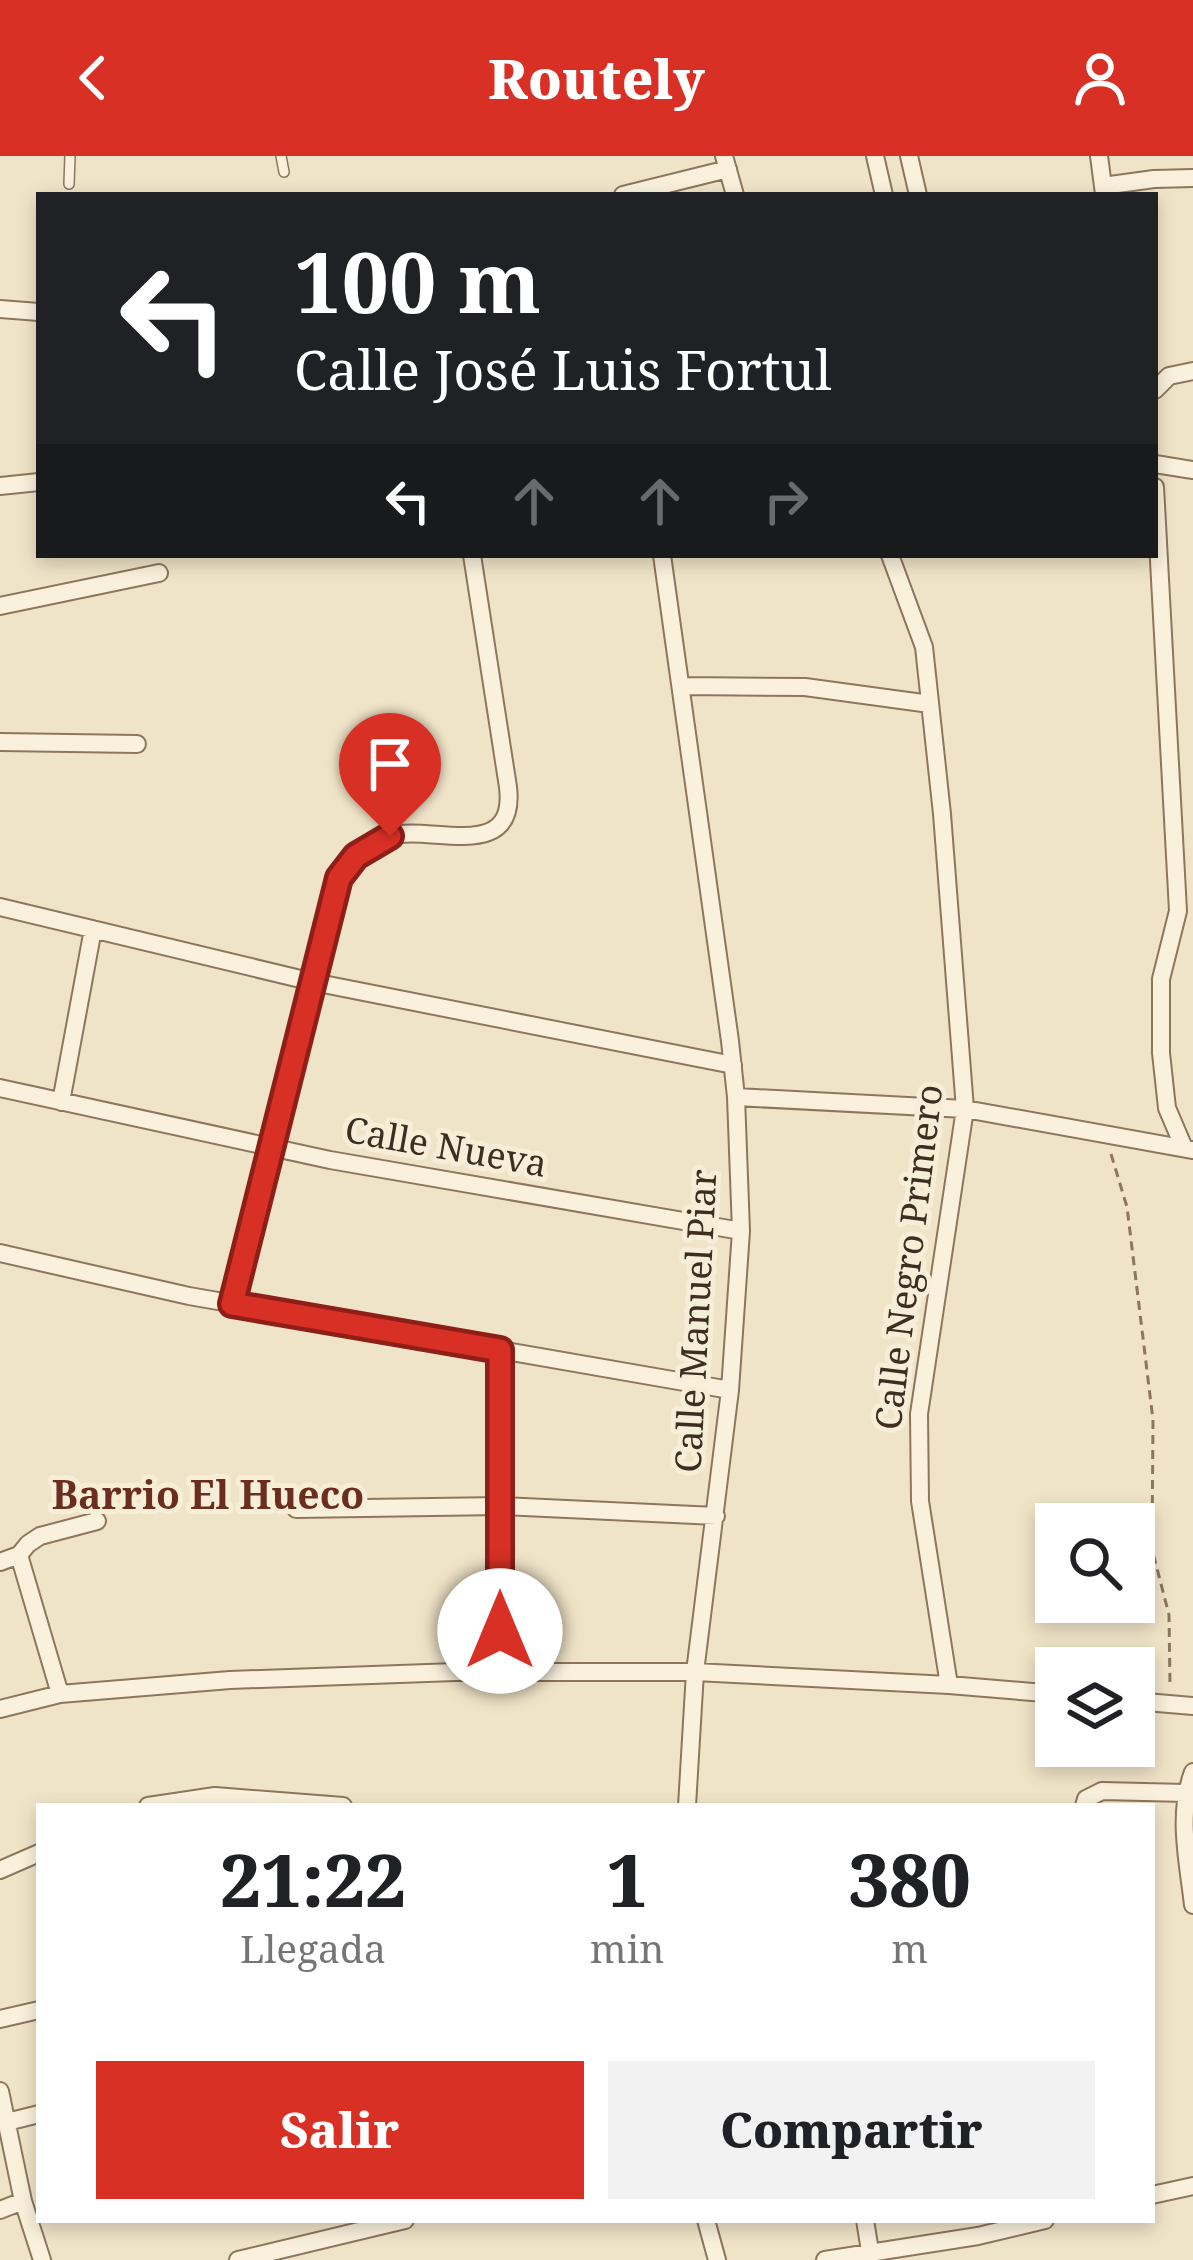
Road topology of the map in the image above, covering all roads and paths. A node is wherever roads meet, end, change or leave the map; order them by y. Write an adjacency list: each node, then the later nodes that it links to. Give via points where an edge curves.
1 (70, 156): 9 (lane)
2 (281, 156): 7 (lane)
3 (875, 156): 13 (street)
4 (909, 156): 14 (street)
5 (1099, 156): 10 (street)
6 (726, 162): 11 (street); 12 (street)
7 (284, 172)
8 (1193, 178): 10 (street)
9 (69, 184)
10 (1104, 191)
11 (632, 192)
12 (734, 192)
13 (883, 192)
14 (917, 192)
15 (0, 309): 16 (street)
16 (36, 313)
17 (1193, 371): 18 (street)
18 (1158, 385)
19 (1158, 464): 20 (street)
20 (1193, 470)
21 (36, 482): 22 (street)
22 (0, 486)
23 (1158, 528): 34 (street)
24 (472, 558): 36 (street, via 508,808 497,826 473,838 403,833 356,856 339,878)
25 (662, 558): 29 (street, Calle Manuel Piar)
26 (891, 558): 30 (street, Calle Negro Primero, via 924,647)
27 (159, 573): 28 (street)
28 (0, 606)
29 (681, 686): 30 (street, via 805,686); 37 (street, Calle Manuel Piar)
30 (930, 704): 41 (street, Calle Negro Primero)
31 (0, 742): 32 (street)
32 (137, 743)
33 (0, 907): 35 (street)
34 (1186, 914): 44 (street, via 1161,979 1161,1053 1167,1108)
35 (93, 929): 36 (street); 40 (street)
36 (314, 982): 37 (street); 43 (street)
37 (733, 1065): 39 (street, Calle Manuel Piar)
38 (0, 1088): 40 (street, Calle Nueva)
39 (736, 1097): 41 (street); 45 (street, Calle Manuel Piar)
40 (61, 1102): 43 (street, Calle Nueva)
41 (965, 1109): 42 (street); 58 (street, Calle Negro Primero, via 919,1414 920,1501)
42 (1105, 1132): 44 (street); 62 (path, via 1127,1207 1153,1420 1152,1549 1169,1615)
43 (271, 1147): 45 (street, Calle Nueva); 47 (street)
44 (1189, 1149)
45 (741, 1231): 49 (street, Calle Manuel Piar)
46 (0, 1253): 47 (street)
47 (232, 1304): 48 (street)
48 (500, 1350): 49 (street); 50 (street)
49 (730, 1390): 52 (street, Calle Manuel Piar)
50 (501, 1506): 51 (street); 52 (street); 56 (street)
51 (296, 1509)
52 (716, 1516): 57 (street, Calle Manuel Piar)
53 (97, 1521): 54 (street, via 40,1536)
54 (19, 1556): 55 (street); 60 (street)
55 (0, 1562)
56 (500, 1672): 57 (street); 60 (street)
57 (695, 1672): 58 (street); 69 (street, Calle Manuel Piar)
58 (949, 1684): 59 (street)
59 (1035, 1692)
60 (60, 1694): 64 (street)
61 (1155, 1703): 62 (street)
62 (1170, 1704): 63 (street)
63 (1193, 1706)
64 (0, 1709)
65 (1193, 1772): 66 (street)
66 (1186, 1793): 70 (street, via 1102,1791); 73 (street)
67 (168, 1803): 68 (street, via 215,1796)
68 (305, 1803)
69 (687, 1803)
70 (1084, 1803)
71 (36, 1853): 72 (street)
72 (0, 1870)
73 (1193, 1905)
74 (36, 2011): 75 (street)
75 (0, 2019)
76 (0, 2091): 78 (street)
77 (36, 2115): 78 (street)
78 (7, 2122): 81 (street)
79 (1193, 2186): 80 (street)
80 (1155, 2194)
81 (23, 2201): 82 (street); 88 (street)
82 (0, 2210)
83 (392, 2223): 89 (street)
84 (707, 2223): 90 (street)
85 (865, 2223): 87 (street)
86 (1032, 2223): 87 (street)
87 (869, 2251): 91 (street)
88 (42, 2260)
89 (238, 2260)
90 (717, 2260)
91 (826, 2260)

